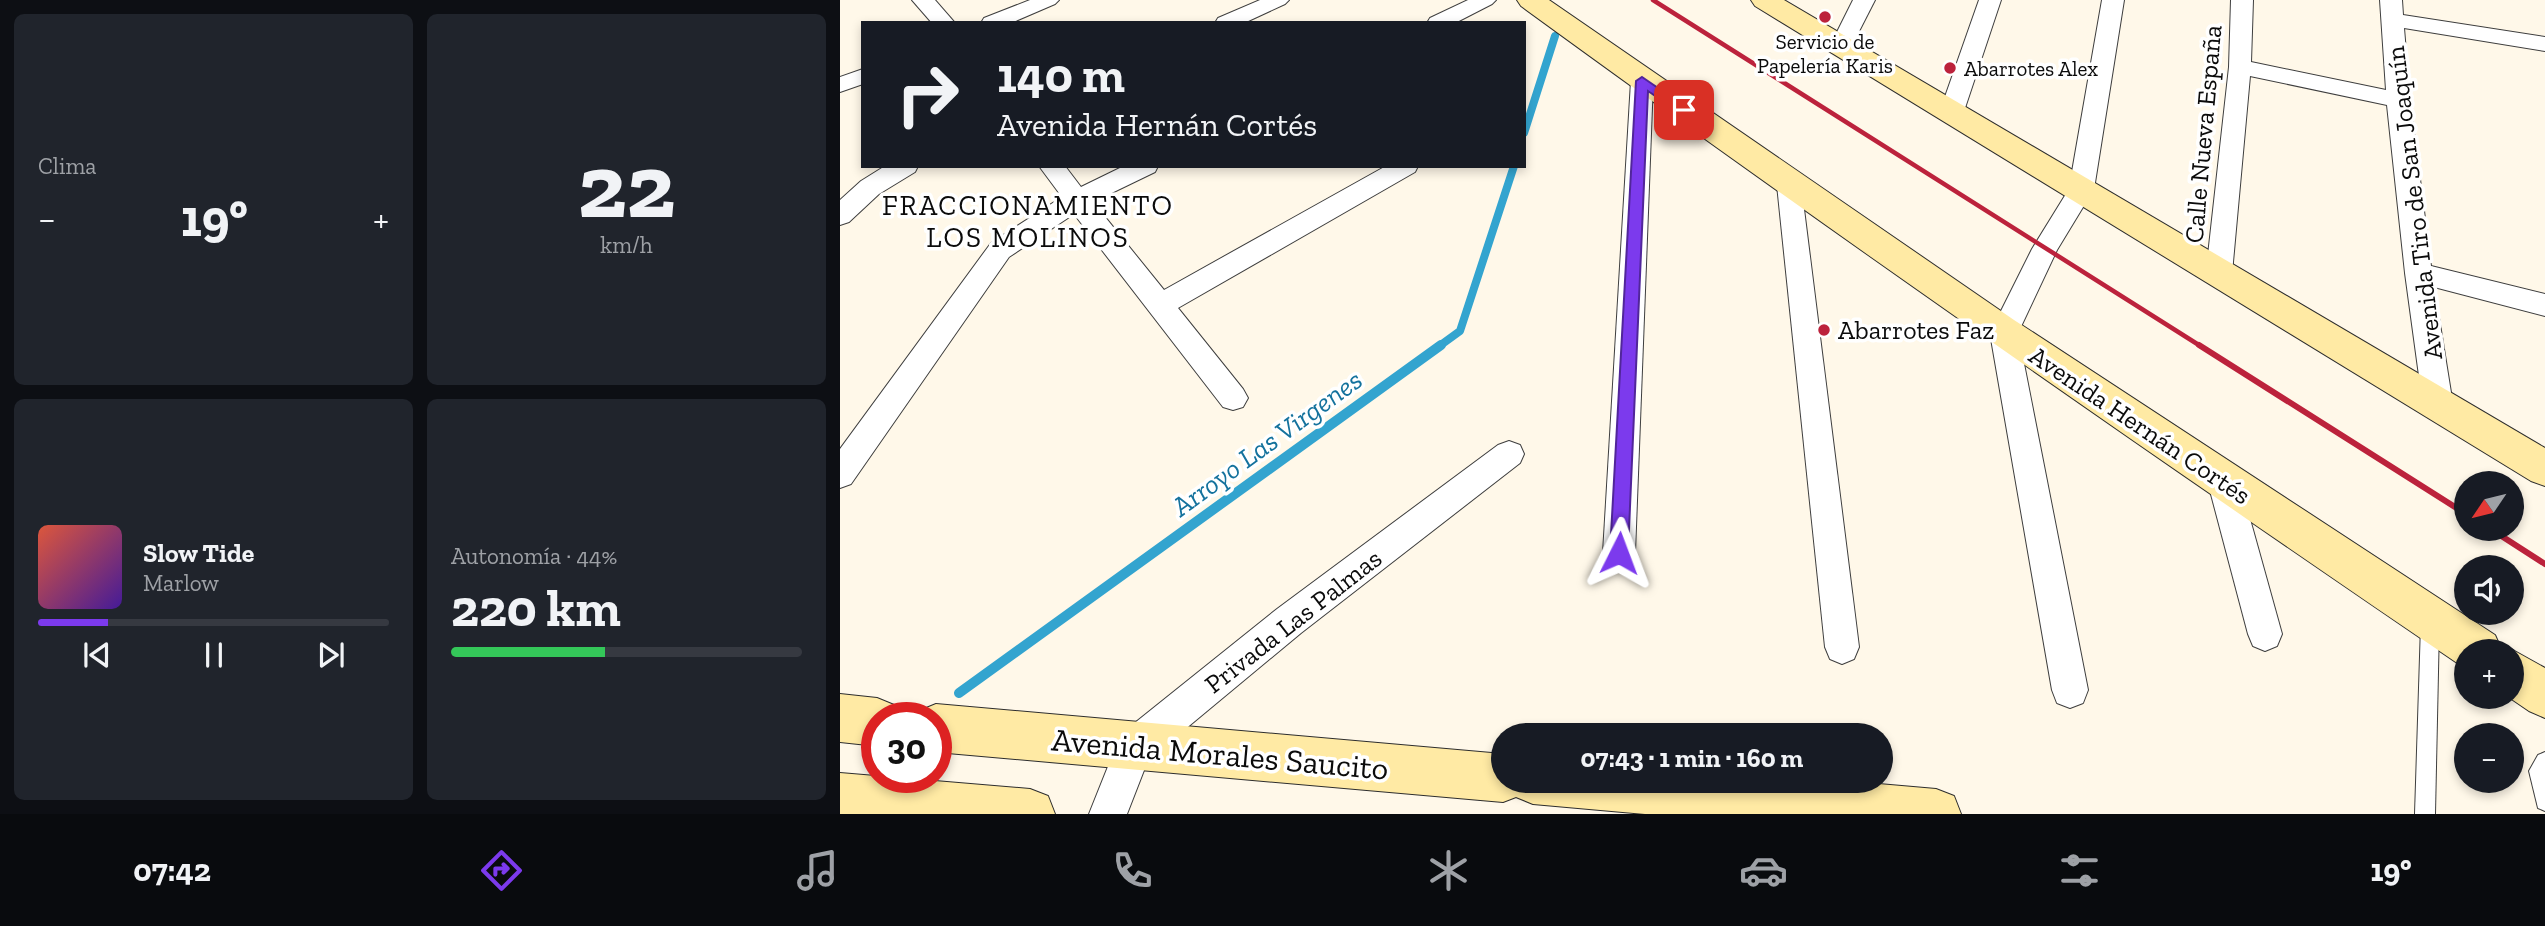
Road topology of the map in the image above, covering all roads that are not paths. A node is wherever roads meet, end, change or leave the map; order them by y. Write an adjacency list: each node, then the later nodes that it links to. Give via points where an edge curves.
1 (923, 0): 12 (street)
2 (1048, 0): 13 (street)
3 (1278, 0): 14 (street)
4 (1485, 0): 15 (street)
5 (1531, 0): 20 (main road, Avenida Hernán Cortés)
6 (1765, 0): 17 (main road)
7 (1864, 0): 17 (street)
8 (1990, 0): 23 (street)
9 (2113, 0): 29 (street)
10 (2242, 0): 18 (street, Calle Nueva España)
11 (2392, 10): 16 (street); 22 (street, Avenida Tiro de San Joaquín)
12 (942, 21)
13 (997, 21)
14 (1231, 21)
15 (1442, 21)
16 (2545, 44)
17 (1841, 46): 23 (main road)
18 (2240, 67): 22 (street); 33 (street, Calle Nueva España)
19 (861, 77): 21 (street)
20 (1642, 81): 28 (main road, Avenida Hernán Cortés); 43 (street)
21 (840, 85)
22 (2398, 100): 32 (street, Avenida Tiro de San Joaquín)
23 (1952, 111): 29 (main road)
24 (902, 168): 31 (street, via 855,198)
25 (1053, 168): 30 (street)
26 (1142, 168): 30 (street)
27 (1402, 168): 34 (street)
28 (1789, 185): 36 (main road, Avenida Hernán Cortés); 47 (street)
29 (2081, 189): 33 (main road); 36 (street)
30 (1078, 200): 34 (street); 41 (street, via 1000,250)
31 (840, 216)
32 (2418, 272): 35 (street); 38 (street, Avenida Tiro de San Joaquín)
33 (2219, 273): 38 (main road)
34 (1161, 305): 37 (street)
35 (2545, 305)
36 (2004, 333): 42 (main road, Avenida Hernán Cortés); 49 (street)
37 (1233, 398)
38 (2438, 405): 40 (main road)
39 (1509, 454): 54 (street, Privada Las Palmas, via 1289,621)
40 (2545, 470)
41 (840, 474)
42 (2224, 483): 44 (main road, Avenida Hernán Cortés); 45 (street)
43 (1619, 553)
44 (2430, 619): 46 (main road, Avenida Hernán Cortés); 63 (lane)
45 (2265, 634)
46 (2461, 639)
47 (1843, 647)
48 (2524, 681): 50 (main road)
49 (2070, 690)
50 (2545, 695)
51 (840, 718): 52 (main road)
52 (861, 720)
53 (952, 730): 54 (main road, Avenida Morales Saucito)
54 (1134, 747): 56 (main road, Avenida Morales Saucito); 61 (street, Privada Las Palmas)
55 (2545, 762): 59 (lane, via 2539,771)
56 (1491, 777)
57 (1687, 793): 62 (main road)
58 (840, 799): 60 (main road)
59 (2545, 801)
60 (1030, 814)
61 (1108, 814)
62 (1936, 814)
63 (2426, 814)

